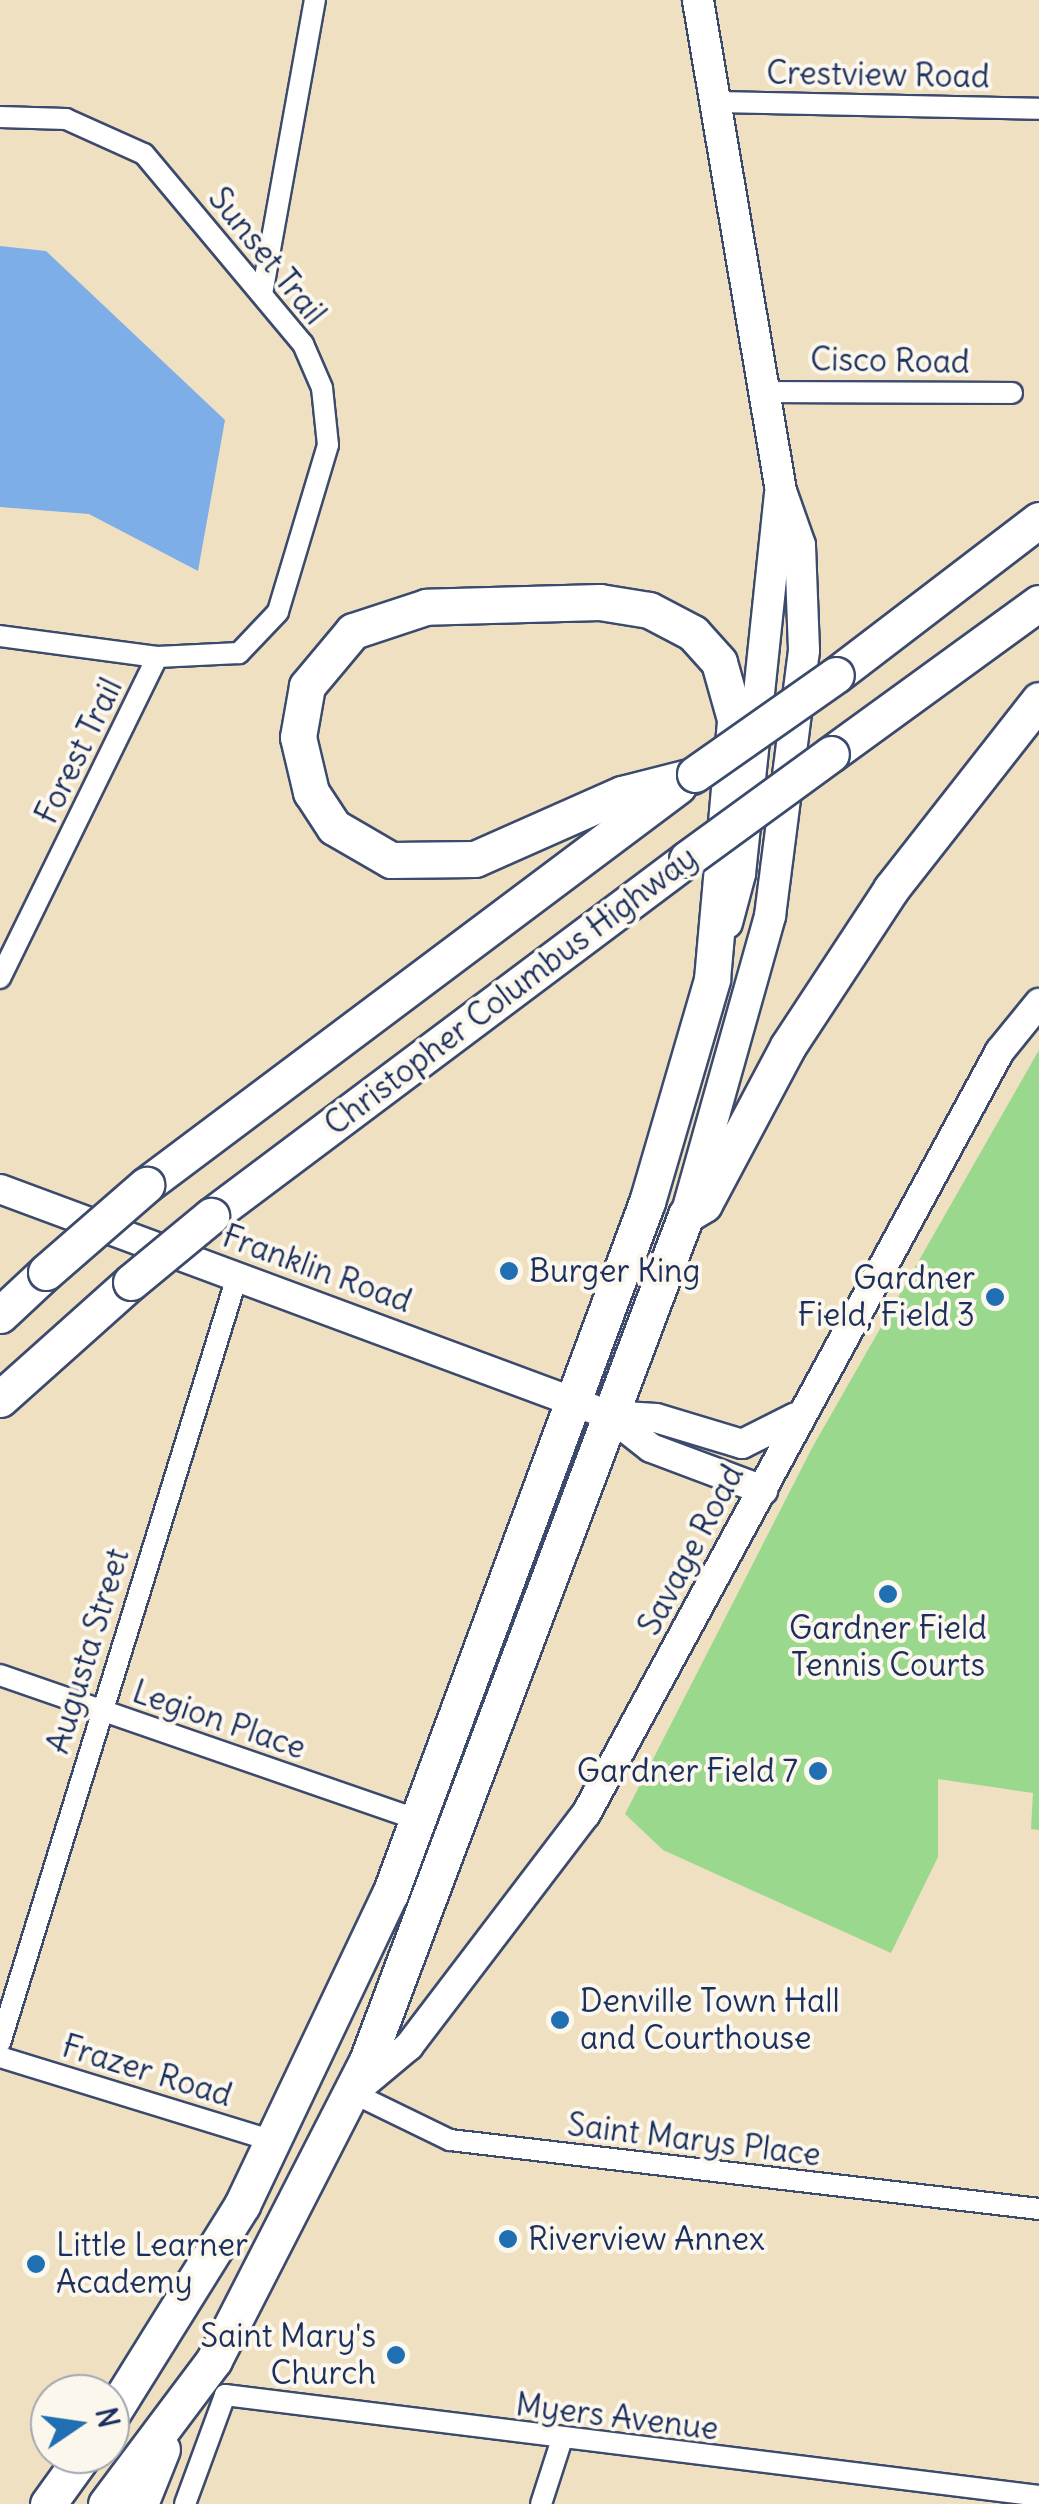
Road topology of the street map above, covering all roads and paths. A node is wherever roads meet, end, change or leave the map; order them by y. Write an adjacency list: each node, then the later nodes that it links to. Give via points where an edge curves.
1 (314, 0): 6 (street)
2 (698, 0): 3 (main road)
3 (716, 102): 4 (street, Crestview Road); 7 (main road)
4 (1039, 109)
5 (0, 117): 6 (street, Sunset Trail, via 66,119 144,154)
6 (262, 294): 13 (street, Sunset Trail, via 303,344 322,388 324,474 268,628 221,660)
7 (767, 392): 8 (street, Cisco Road); 9 (main road)
8 (1012, 393)
9 (781, 490): 17 (main road, via 740,874); 20 (main road, via 800,545 804,633 783,844 756,975)
10 (1039, 520): 15 (highway, Christopher Columbus Highway, bridge)
11 (1039, 603): 23 (highway, Christopher Columbus Highway, bridge, via 211,1216)
12 (0, 636): 13 (street, Sunset Trail)
13 (158, 657): 16 (street, Forest Trail)
14 (1039, 700): 20 (highway, via 891,889 788,1046 704,1204)
15 (694, 775): 17 (highway, via 622,794 521,845 413,864 370,852 334,828 305,775 299,720 332,650 397,612 600,602 649,610 693,633 728,680 735,719); 22 (highway, Christopher Columbus Highway, bridge, via 146,1184)
16 (0, 978)
17 (712, 979): 24 (highway, via 668,1139)
18 (1039, 1003): 25 (street, Savage Road, via 1000,1051)
19 (0, 1189): 21 (street, Franklin Road)
20 (686, 1214): 26 (highway)
21 (236, 1277): 24 (street, Franklin Road); 30 (street, Augusta Street)
22 (0, 1315)
23 (0, 1399)
24 (572, 1402): 26 (street, Franklin Road); 31 (highway)
25 (802, 1413): 27 (street); 28 (street, Savage Road)
26 (610, 1416): 27 (street, Franklin Road, via 656,1418); 28 (street, Franklin Road, via 651,1448); 34 (highway)
27 (742, 1444): 28 (street)
28 (763, 1490): 34 (street, Savage Road, via 558,1856 409,2046)
29 (0, 1676): 30 (street, Legion Place)
30 (102, 1711): 31 (street, Legion Place); 32 (street, Augusta Street)
31 (419, 1820): 35 (highway)
32 (0, 2043)
33 (0, 2057): 35 (street, Frazer Road)
34 (353, 2093): 36 (street, Saint Marys Place, via 450,2140); 37 (highway)
35 (276, 2142): 38 (highway)
36 (1039, 2209)
37 (214, 2360): 39 (street); 40 (highway)
38 (130, 2384)
39 (224, 2395): 41 (street, Myers Avenue); 48 (street)
40 (176, 2412): 46 (highway); 47 (highway)
41 (562, 2442): 43 (street, Myers Avenue); 49 (street)
42 (70, 2474): 45 (highway)
43 (917, 2494): 44 (street, Myers Avenue)
44 (1039, 2496)
45 (48, 2504)
46 (106, 2504)
47 (140, 2504)
48 (185, 2504)
49 (541, 2504)

